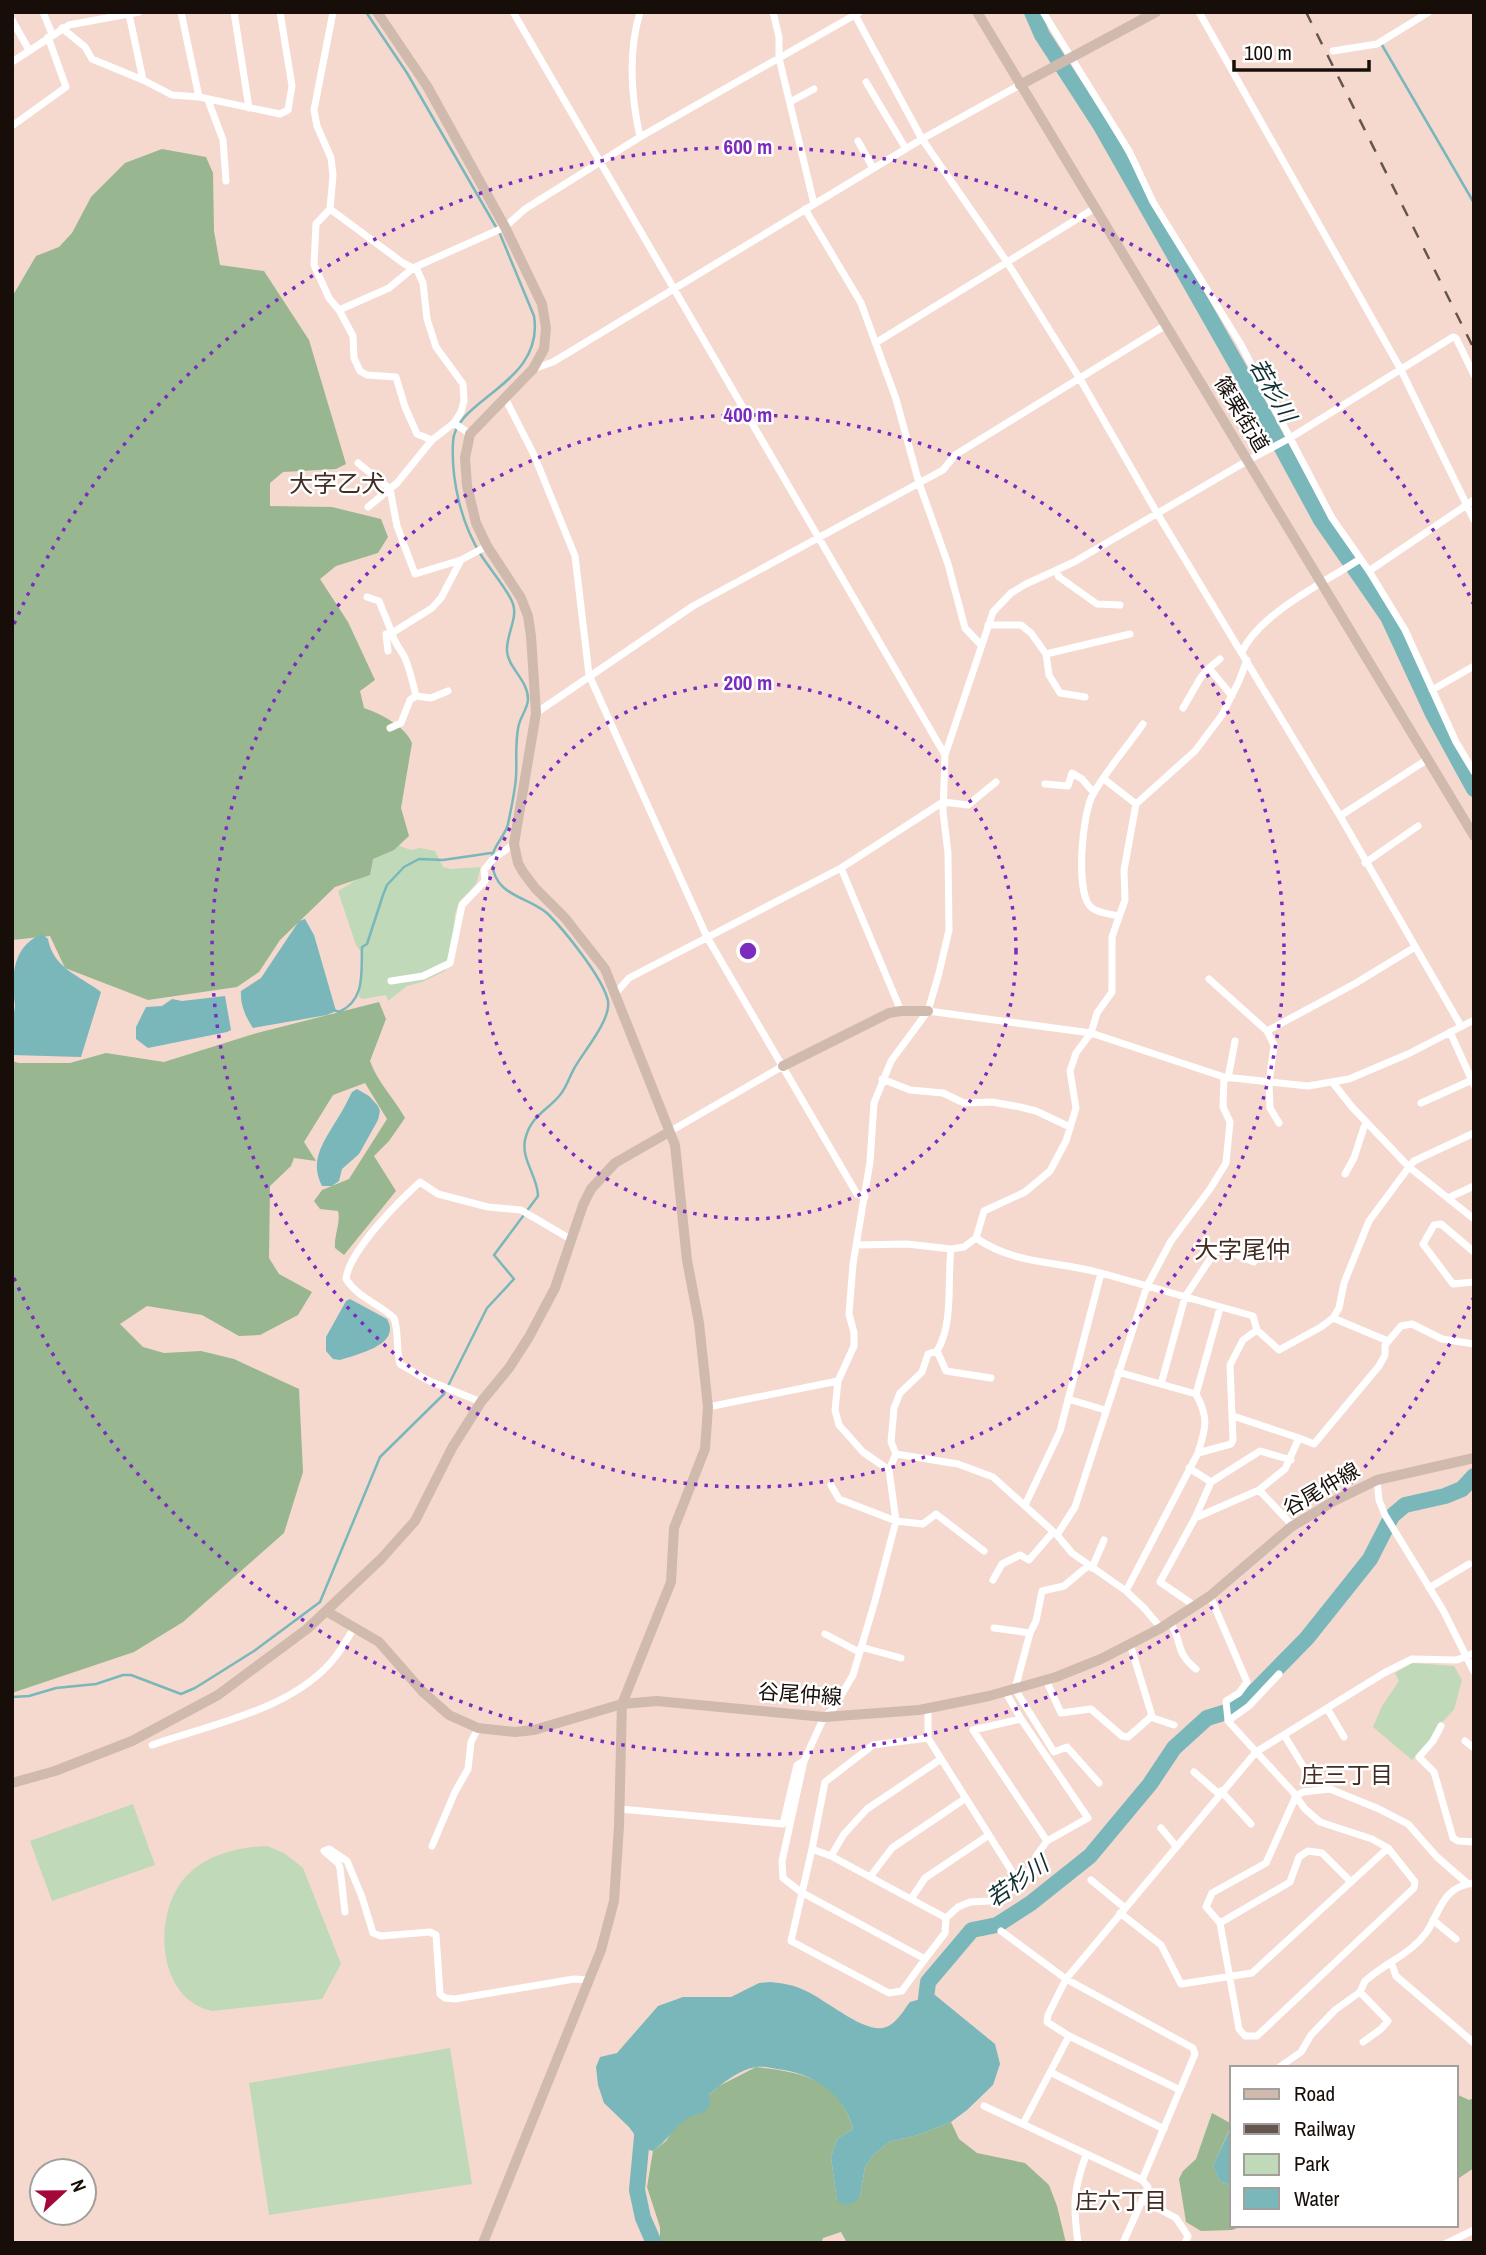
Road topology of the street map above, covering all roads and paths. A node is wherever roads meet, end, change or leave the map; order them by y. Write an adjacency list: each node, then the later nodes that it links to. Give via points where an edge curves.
1 (43, 12): 21 (street)
2 (87, 12): 19 (street)
3 (180, 12): 31 (street)
4 (234, 12): 34 (street)
5 (280, 12): 34 (street, via 292,86 288,110 280,114)
6 (333, 12): 45 (street, via 314,110 331,158)
7 (377, 12): 47 (street, via 427,86)
8 (513, 12): 40 (street)
9 (640, 12): 36 (street, via 632,50)
10 (773, 12): 24 (street)
11 (977, 12): 29 (street, 篠栗街道)
12 (1043, 12): 25 (street)
13 (1156, 12): 25 (street)
14 (1199, 12): 54 (street)
15 (1429, 12): 23 (street, via 1377,44)
16 (134, 13): 19 (street); 27 (street)
17 (857, 14): 24 (street); 37 (street)
18 (12, 20): 22 (street)
19 (89, 21): 20 (street)
20 (62, 28): 21 (street); 27 (street, via 92,59)
21 (50, 36): 22 (street); 35 (street, via 65,87)
22 (29, 50): 26 (street)
23 (1333, 51)
24 (779, 58): 33 (street); 36 (street)
25 (1071, 59): 29 (street); 60 (street, via 1240,343)
26 (12, 62)
27 (144, 80): 31 (street, via 172,96)
28 (866, 82): 39 (street)
29 (1020, 85): 37 (street); 44 (street, 篠栗街道)
30 (814, 89): 33 (street)
31 (198, 97): 32 (street)
32 (208, 100): 34 (street); 42 (street, via 223,140)
33 (790, 102): 43 (street)
34 (249, 108)
35 (12, 126)
36 (640, 136): 40 (street)
37 (922, 139): 39 (street); 48 (street)
38 (858, 142): 41 (street)
39 (906, 149): 41 (street)
40 (599, 162): 47 (street); 50 (street)
41 (873, 168): 43 (street)
42 (226, 181)
43 (814, 204): 46 (street)
44 (1095, 208): 48 (street); 52 (street, 篠栗街道)
45 (330, 209): 49 (street); 51 (street, via 316,224 314,265)
46 (804, 209): 50 (street); 53 (street, via 861,303)
47 (500, 229): 49 (street); 55 (street, via 542,304 544,349)
48 (1007, 262): 53 (street); 57 (street)
49 (413, 268): 51 (street, via 389,288); 59 (street, via 423,284 426,319 436,347 463,384)
50 (675, 290): 55 (street, via 553,362); 70 (street)
51 (339, 310): 61 (street, via 353,336 352,349 360,371 396,377 413,428)
52 (1166, 325): 57 (street); 62 (street, 篠栗街道)
53 (877, 342): 64 (street)
54 (1400, 368): 56 (street, via 1453,337); 60 (street); 66 (street)
55 (533, 369): 58 (street)
56 (1474, 375)
57 (1080, 379): 64 (street, via 955,455 943,470); 68 (street)
58 (505, 398): 59 (street); 90 (street, via 575,556)
59 (460, 427): 61 (street); 71 (street)
60 (1290, 438): 62 (street); 72 (street, via 1332,518)
61 (432, 440): 65 (street)
62 (1247, 461): 68 (street); 76 (street, 篠栗街道)
63 (358, 463): 65 (street)
64 (919, 483): 70 (street); 82 (street, via 965,628)
65 (390, 489): 67 (street); 73 (street, via 397,526 415,574)
66 (1470, 503): 69 (street); 75 (street)
67 (368, 507)
68 (1157, 513): 74 (street); 84 (street)
69 (1474, 520)
70 (819, 537): 90 (street, via 693,606); 100 (street)
71 (481, 549): 73 (street); 97 (street, via 511,581 528,616)
72 (1360, 559): 75 (street); 76 (street)
73 (461, 560): 80 (street, via 442,598)
74 (1056, 570): 78 (street, via 1059,578 1097,604); 79 (street, via 1011,593 993,611)
75 (1369, 571): 91 (street, via 1405,630)
76 (1322, 585): 84 (street, via 1272,617 1249,638); 101 (street, 篠栗街道)
77 (367, 597): 80 (street, via 379,601)
78 (1119, 605)
79 (988, 625): 82 (street); 85 (street, via 1021,625)
80 (392, 633): 83 (street, via 386,634); 93 (street)
81 (1130, 634): 85 (street)
82 (981, 645): 100 (street)
83 (388, 651)
84 (1242, 652): 87 (street)
85 (1046, 654): 95 (street, via 1049,675 1060,693)
86 (1220, 659): 89 (street)
87 (1247, 660): 94 (street); 109 (street)
88 (1474, 666): 91 (street)
89 (1209, 668): 94 (street); 96 (street)
90 (589, 676): 97 (street); 116 (street)
91 (1432, 690): 102 (street)
92 (449, 691): 93 (street, via 431,698)
93 (416, 696): 99 (street, via 401,723)
94 (1232, 696): 108 (street, via 1195,751)
95 (1086, 698)
96 (1183, 708)
97 (536, 713): 112 (street)
98 (1143, 724): 103 (street)
99 (390, 728)
100 (945, 755): 107 (street)
101 (1428, 759): 109 (street); 111 (street, 篠栗街道)
102 (1474, 772)
103 (1104, 779): 106 (street); 108 (street)
104 (996, 782): 107 (street, via 968,805)
105 (1045, 784): 106 (street, via 1068,786 1072,773)
106 (1094, 793): 115 (street, via 1082,847 1081,879 1089,905)
107 (943, 802): 114 (street); 122 (street, via 948,930)
108 (1136, 804): 115 (street, via 1124,870 1125,900)
109 (1340, 816): 113 (street)
110 (1419, 826): 113 (street)
111 (1474, 836)
112 (514, 844): 119 (street, via 493,859 484,870 485,881 462,905 450,963 423,976); 120 (street, via 523,872 605,969)
113 (1365, 863): 117 (street)
114 (841, 868): 116 (street); 121 (street)
115 (1119, 916): 127 (street, via 1112,937 1112,992 1097,1013)
116 (707, 937): 120 (street, via 629,978); 129 (street)
117 (1415, 947): 124 (street); 125 (street)
118 (1209, 979): 125 (street)
119 (391, 981)
120 (615, 994): 139 (street)
121 (901, 1010): 122 (street); 129 (street, via 866,1022)
122 (928, 1011): 127 (street); 131 (street)
123 (1474, 1020): 124 (street)
124 (1461, 1026): 126 (street)
125 (1268, 1031): 133 (street, via 1274,1045)
126 (1450, 1032): 132 (street); 134 (street)
127 (1091, 1033): 130 (street); 138 (street, via 1070,1071 1076,1108)
128 (1235, 1041): 130 (street)
129 (783, 1066): 139 (street); 144 (street, via 857,1194)
130 (1226, 1077): 133 (street); 155 (street, via 1223,1107 1230,1122 1226,1163 1171,1241)
131 (882, 1079): 138 (street, via 910,1090 943,1093 964,1104 992,1102 1036,1111); 144 (street, via 874,1103)
132 (1473, 1082): 135 (street)
133 (1269, 1083): 134 (street); 136 (street, via 1270,1108)
134 (1333, 1083): 137 (street)
135 (1421, 1103)
136 (1279, 1123)
137 (1367, 1123): 141 (street); 142 (street)
138 (1070, 1127): 147 (street, via 1050,1171 1025,1192 984,1212)
139 (669, 1132): 148 (street, via 622,1158 601,1176 583,1205); 170 (street, via 679,1167)
140 (1474, 1133): 141 (street)
141 (1409, 1167): 145 (street); 158 (street, via 1370,1221)
142 (1345, 1174)
143 (1474, 1185): 145 (street)
144 (864, 1197): 149 (street)
145 (1448, 1198): 146 (street)
146 (1474, 1219)
147 (976, 1238): 150 (street); 153 (street, via 1001,1253)
148 (572, 1240): 169 (street, via 548,1304 516,1358); 169 (street, via 521,1210 488,1208 438,1194 420,1181 349,1264 346,1279 351,1287 394,1318 400,1364)
149 (856, 1245): 150 (street); 165 (street, via 849,1314 854,1346)
150 (951, 1249): 162 (street, via 948,1328)
151 (1474, 1252): 154 (street, via 1441,1224 1434,1225 1423,1244 1453,1283)
152 (1254, 1262): 156 (street, via 1218,1247)
153 (1101, 1273): 155 (street); 168 (street)
154 (1474, 1282)
155 (1147, 1286): 156 (street); 163 (street)
156 (1185, 1297): 157 (street); 166 (street)
157 (1220, 1308): 159 (street, via 1253,1316); 167 (street)
158 (1333, 1318): 159 (street, via 1279,1350); 160 (street)
159 (1257, 1330): 172 (street, via 1243,1339 1230,1365)
160 (1388, 1341): 161 (street, via 1401,1326 1412,1324 1442,1339); 173 (street, via 1379,1366 1314,1444)
161 (1474, 1344)
162 (937, 1352): 164 (street, via 946,1371); 175 (street, via 928,1354 922,1372 900,1393 892,1423)
163 (1118, 1372): 166 (street); 171 (street)
164 (992, 1378)
165 (838, 1381): 170 (street); 179 (street, via 835,1410 839,1425 863,1452)
166 (1161, 1384): 167 (street)
167 (1196, 1394): 174 (street, via 1206,1428)
168 (1068, 1399): 171 (street); 184 (street, via 1060,1431)
169 (481, 1402): 198 (street, via 415,1521)
170 (708, 1407): 213 (street, via 705,1449 674,1528 671,1582)
171 (1105, 1410): 188 (street, via 1075,1507)
172 (1233, 1416): 173 (street); 174 (street, via 1231,1444)
173 (1299, 1438): 177 (street)
174 (1198, 1453): 178 (street)
175 (896, 1454): 179 (street); 184 (street, via 958,1464 993,1477)
176 (1474, 1458): 180 (street, 谷尾仲線)
177 (1291, 1460): 181 (street, via 1260,1451); 183 (street)
178 (1189, 1468): 181 (street); 195 (street)
179 (890, 1471): 186 (street)
180 (1377, 1480): 187 (street, 谷尾仲線); 194 (street, via 1385,1515)
181 (1211, 1482): 185 (street)
182 (831, 1485): 186 (street, via 839,1499)
183 (1259, 1490): 185 (street); 187 (street)
184 (1025, 1505): 188 (street)
185 (1195, 1518): 197 (street, via 1160,1582)
186 (897, 1521): 190 (street, via 923,1524 936,1514); 205 (street)
187 (1293, 1526): 196 (street, 谷尾仲線)
188 (1055, 1533): 192 (street); 193 (street, via 1029,1560 1020,1555 1002,1564)
189 (1104, 1540): 192 (street)
190 (984, 1551)
191 (1469, 1564): 194 (street)
192 (1091, 1566): 195 (street); 202 (street, via 1064,1586 1042,1591)
193 (993, 1580)
194 (1429, 1588): 206 (street)
195 (1126, 1591): 199 (street)
196 (1210, 1596): 197 (street, 谷尾仲線); 219 (street, via 1247,1682 1226,1701)
197 (1195, 1606): 199 (street, 谷尾仲線)
198 (326, 1611): 200 (street, 谷尾仲線); 234 (street, via 218,1695 132,1741)
199 (1165, 1625): 204 (street, 谷尾仲線); 208 (street, via 1176,1631 1180,1653)
200 (354, 1628): 222 (street, 谷尾仲線, via 379,1642 449,1715); 227 (street, via 335,1657 299,1690 261,1711)
201 (994, 1628): 202 (street)
202 (1030, 1633): 212 (street)
203 (825, 1634): 205 (street)
204 (1130, 1644): 211 (street, 谷尾仲線); 217 (street)
205 (860, 1649): 207 (street); 216 (street, via 853,1675)
206 (1470, 1655): 209 (street); 215 (street, via 1457,1660 1412,1659)
207 (901, 1658)
208 (1196, 1669)
209 (1474, 1672)
210 (1279, 1674): 219 (street)
211 (1046, 1680): 212 (street, 谷尾仲線); 217 (street, via 1061,1713 1091,1709 1122,1735 1128,1737)
212 (1010, 1690): 214 (street, 谷尾仲線); 218 (street); 235 (street, via 1054,1752 1066,1747)
213 (622, 1704): 216 (street, 谷尾仲線, via 657,1701); 222 (street, 谷尾仲線, via 534,1730); 239 (street)
214 (928, 1708): 216 (street, 谷尾仲線); 225 (street)
215 (1327, 1709): 223 (street); 224 (street)
216 (824, 1717): 231 (street)
217 (1150, 1717): 220 (street)
218 (1021, 1719): 243 (street, via 1088,1818); 243 (street, via 974,1730)
219 (1228, 1721): 229 (street)
220 (1174, 1724)
221 (1441, 1726): 244 (street, via 1419,1757 1434,1772 1453,1838)
222 (478, 1728): 245 (street, via 468,1769)
223 (1284, 1735): 229 (street); 232 (street)
224 (1344, 1737)
225 (928, 1738): 230 (street); 248 (street, via 873,1745 825,1782)
226 (1465, 1741): 228 (street)
227 (152, 1745)
228 (1474, 1748)
229 (1256, 1752): 236 (street); 237 (street)
230 (941, 1759): 238 (street); 249 (street, via 867,1809)
231 (804, 1761): 239 (street, via 797,1765 783,1824); 255 (street, via 782,1861 783,1878)
232 (1303, 1766)
233 (1194, 1772): 236 (street)
234 (12, 1783)
235 (1099, 1783)
236 (1220, 1793): 240 (street); 246 (street)
237 (1296, 1796): 247 (street, via 1320,1822); 254 (street, via 1330,1789 1379,1809 1408,1824 1437,1857); 261 (street, via 1266,1863 1212,1893 1206,1907)
238 (965, 1798): 242 (street); 250 (street, via 892,1847)
239 (620, 1809): 268 (street, via 614,1901)
240 (1251, 1824)
241 (1161, 1828): 246 (street)
242 (989, 1835): 251 (street); 256 (street, via 925,1878)
243 (1047, 1841): 251 (street, via 1036,1856 1034,1871)
244 (1474, 1842)
245 (432, 1846)
246 (1176, 1846): 257 (street)
247 (1388, 1848): 253 (street); 266 (street, via 1415,1882 1414,1888 1257,2036 1245,2036 1239,2029)
248 (812, 1849): 249 (street); 255 (street)
249 (831, 1856): 250 (street)
250 (870, 1877): 256 (street)
251 (1016, 1878): 259 (street, via 989,1902 970,1902)
252 (1091, 1880): 257 (street)
253 (1351, 1882): 261 (street, via 1322,1853 1308,1851 1299,1857 1290,1882); 266 (street, via 1252,1973)
254 (1471, 1884): 260 (street, via 1450,1893)
255 (801, 1892): 264 (street); 264 (street, via 792,1941 889,1993 902,1991)
256 (911, 1899): 259 (street)
257 (1123, 1910): 266 (street, via 1161,1945 1181,1984); 267 (street)
258 (345, 1912): 268 (street, via 340,1868 324,1851 329,1849 347,1861 373,1933 430,1932 436,1936 440,1994 445,1998)
259 (946, 1917): 264 (street, via 945,1933)
260 (1433, 1920): 263 (street); 265 (street, via 1425,1935)
261 (1220, 1923): 266 (street)
262 (1001, 1931): 267 (street)
263 (1456, 1939)
264 (926, 1958)
265 (1391, 1962): 269 (street, via 1365,1982); 272 (street, via 1396,1976)
266 (1230, 1978)
267 (1066, 1979): 270 (street, via 1048,2022); 275 (street, via 1193,2048 1195,2054)
268 (589, 1980): 283 (street)
269 (1360, 1992): 271 (street, via 1388,2021); 273 (street, via 1335,2010 1301,2052)
270 (1069, 2036): 274 (street); 275 (street)
271 (1363, 2042)
272 (1474, 2043)
273 (1281, 2066)
274 (1050, 2072): 277 (street); 278 (street)
275 (1180, 2090): 278 (street)
276 (984, 2106): 277 (street)
277 (1023, 2124): 279 (street)
278 (1164, 2129): 280 (street)
279 (1086, 2155): 280 (street); 284 (street, via 1073,2209)
280 (1142, 2180): 281 (street, via 1148,2187)
281 (1142, 2200): 285 (street); 286 (street, via 1175,2218 1188,2236)
282 (1474, 2230): 287 (street)
283 (483, 2243)
284 (1078, 2243)
285 (1123, 2243)
286 (1185, 2243)
287 (1447, 2243)

